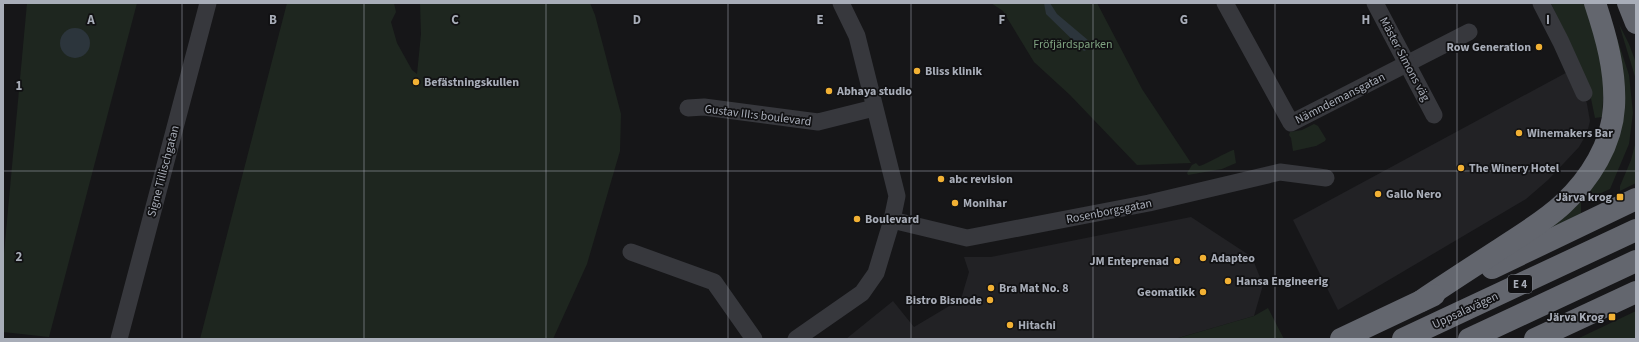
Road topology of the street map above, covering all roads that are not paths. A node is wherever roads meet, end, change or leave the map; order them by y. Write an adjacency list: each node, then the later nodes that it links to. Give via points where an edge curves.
1 (208, 3): 23 (street, Signe Tillischgatan)
2 (841, 3): 13 (street, via 857,36)
3 (1225, 3): 10 (street, Nämndemansgatan, via 1291,124)
4 (1375, 3): 10 (street, Mäster Simons väg)
5 (1541, 3): 11 (street)
6 (1628, 3): 8 (highway)
7 (1597, 5): 22 (highway, via 1614,76 1614,107 1601,155 1585,181 1563,204)
8 (1636, 23)
9 (1469, 32): 10 (street, Nämndemansgatan)
10 (1408, 64): 14 (street, Mäster Simons väg)
11 (1584, 93)
12 (688, 108): 13 (street, Gustav III:s boulevard, via 704,107 818,122)
13 (874, 108): 17 (street, via 897,196)
14 (1434, 115)
15 (1326, 178): 17 (street, Rosenborgsgatan, via 1280,172 1150,203 967,238)
16 (1636, 199): 22 (highway, E 4)
17 (892, 220): 25 (street, via 876,273 862,293)
18 (1636, 230): 27 (highway, Uppsalavägen / E 4)
19 (631, 252): 24 (street, via 714,282)
20 (1636, 261): 28 (highway, E 4)
21 (1636, 292): 29 (highway)
22 (1421, 301): 26 (highway, E 4)
23 (119, 339)
24 (754, 339)
25 (796, 339)
26 (1341, 339)
27 (1403, 339)
28 (1469, 339)
29 (1535, 339)

